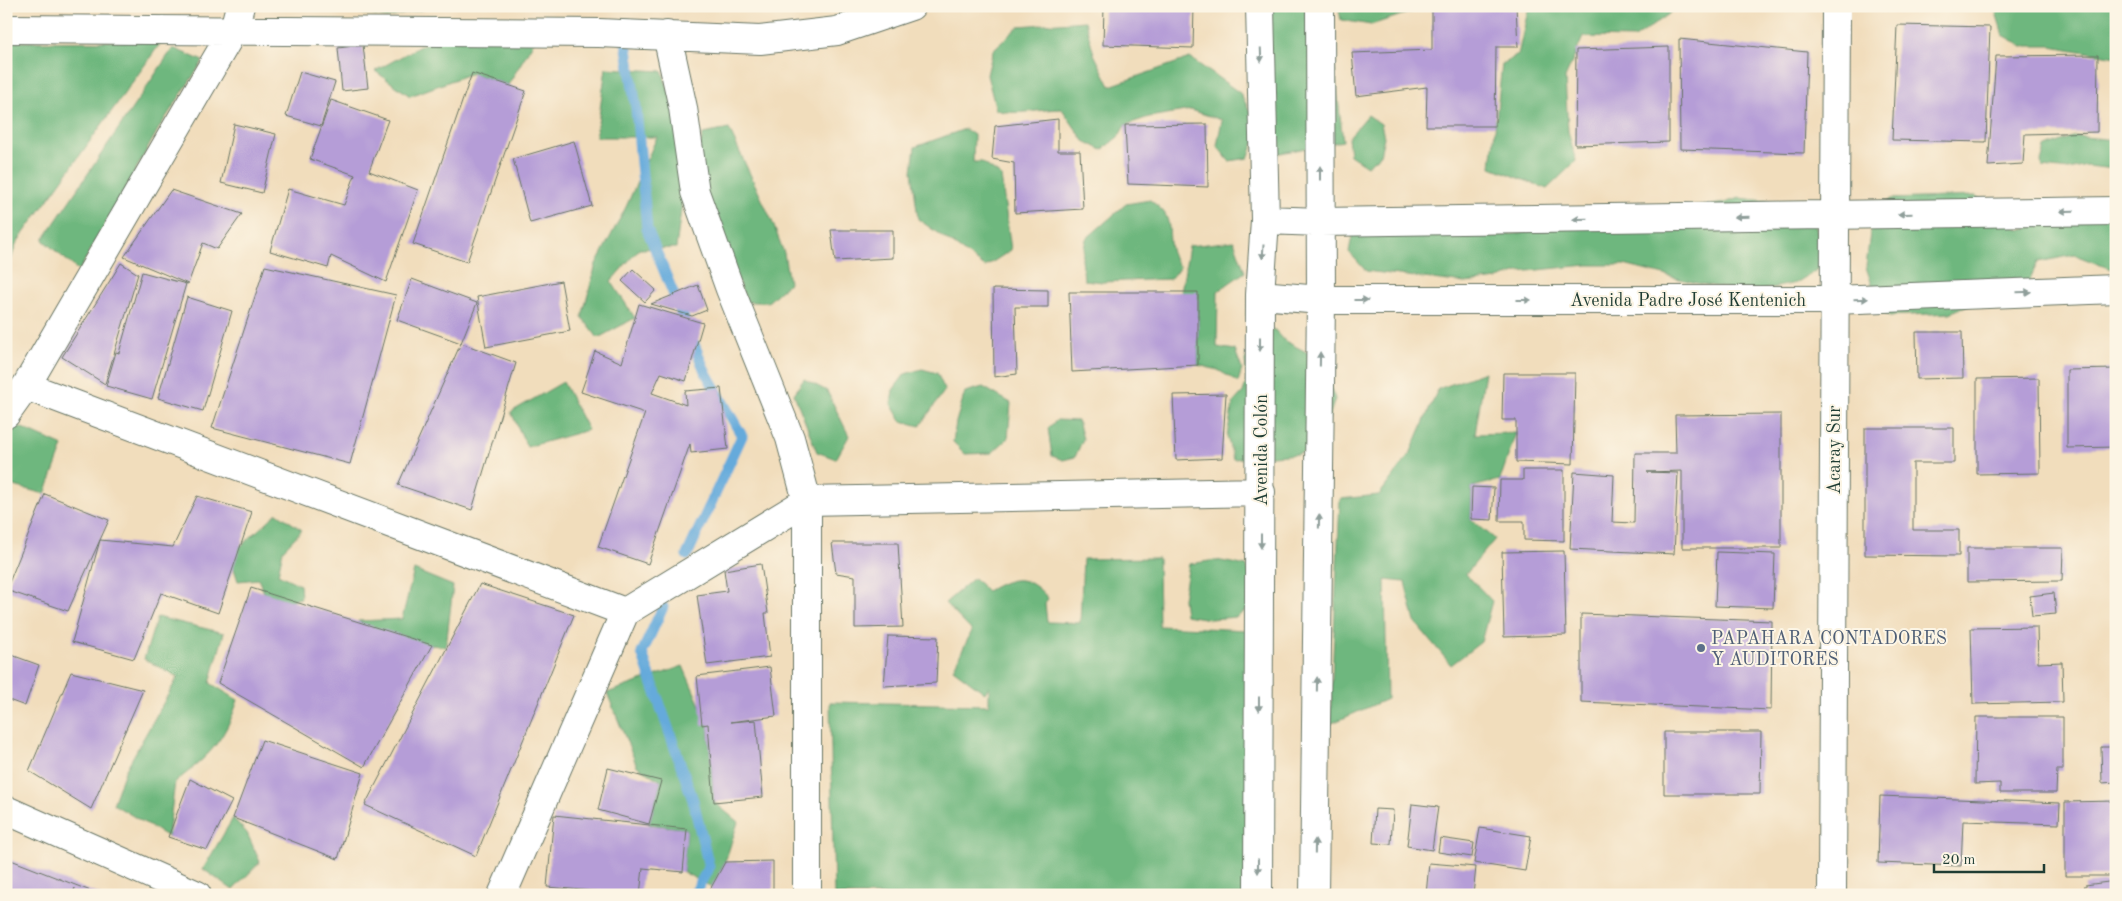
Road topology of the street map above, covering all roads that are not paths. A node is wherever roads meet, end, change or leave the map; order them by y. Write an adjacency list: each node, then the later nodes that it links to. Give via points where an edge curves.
1 (911, 6): 6 (street)
2 (1260, 6): 11 (street, Avenida Colón, one-way to 11)
3 (1320, 6): 12 (street, one-way to 3)
4 (1836, 6): 10 (street, Acaray Sur)
5 (237, 18): 7 (street); 8 (street); 17 (street)
6 (838, 19): 8 (street, via 760,40)
7 (6, 29)
8 (667, 35): 20 (street, via 683,108 695,192 790,438)
9 (2116, 211): 10 (street, one-way to 10)
10 (1834, 215): 12 (street, one-way to 12); 16 (street, Acaray Sur)
11 (1265, 220): 12 (street); 14 (street, Avenida Colón, one-way to 14)
12 (1320, 222): 15 (street)
13 (2116, 289): 16 (street, Avenida Padre José Kentenich, one-way to 13)
14 (1260, 295): 15 (street, Avenida Padre José Kentenich); 19 (street, Avenida Colón, one-way to 19)
15 (1321, 300): 16 (street, Avenida Padre José Kentenich, one-way to 16); 27 (street, one-way to 15)
16 (1834, 300): 28 (street, Acaray Sur)
17 (26, 386): 18 (street); 21 (street)
18 (6, 414)
19 (1261, 492): 20 (street); 26 (street, Avenida Colón, one-way to 26)
20 (807, 501): 21 (street); 25 (street)
21 (625, 612): 24 (street)
22 (6, 810): 23 (street)
23 (197, 895)
24 (502, 895)
25 (807, 895)
26 (1258, 895)
27 (1314, 895)
28 (1832, 895)

